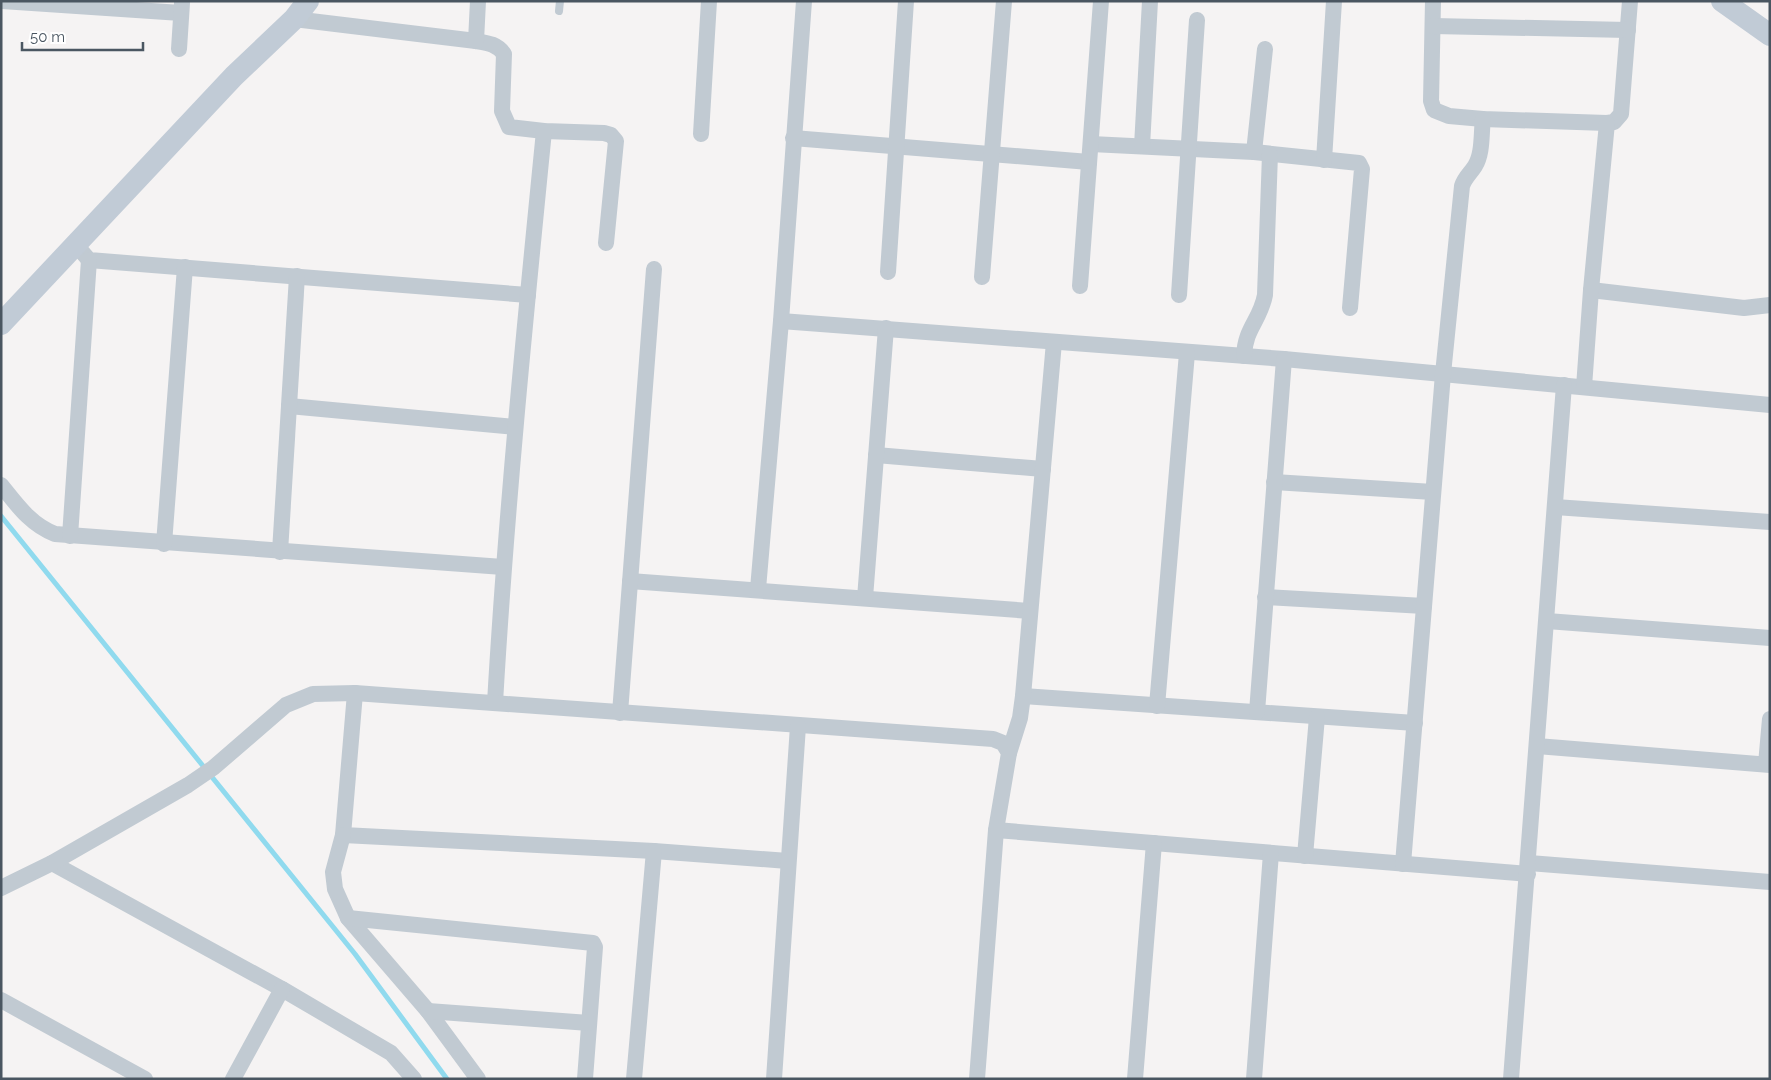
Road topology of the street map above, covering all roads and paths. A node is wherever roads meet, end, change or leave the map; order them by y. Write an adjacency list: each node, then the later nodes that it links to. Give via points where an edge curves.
1 (2, 1): 15 (street)
2 (308, 1): 17 (street)
3 (478, 1): 22 (street)
4 (560, 1): 16 (lane)
5 (709, 1): 28 (street)
6 (804, 1): 29 (street)
7 (906, 1): 31 (street)
8 (1004, 1): 35 (street)
9 (1101, 1): 30 (street)
10 (1150, 1): 32 (street)
11 (1334, 1): 36 (street)
12 (1433, 1): 19 (street)
13 (1630, 1): 20 (street)
14 (1722, 1): 21 (street)
15 (182, 7): 23 (street)
16 (559, 11)
17 (294, 19): 22 (street); 39 (street, via 234,76)
18 (1197, 20): 33 (street)
19 (1432, 26): 20 (street); 25 (street, via 1431,101 1434,110 1449,116)
20 (1628, 30): 26 (street, via 1621,114 1614,122)
21 (1770, 35)
22 (476, 41): 27 (street, via 493,44 504,54 502,111 509,127)
23 (179, 49)
24 (1265, 49): 34 (street)
25 (1483, 119): 26 (street); 58 (street, via 1480,153 1462,186)
26 (1607, 123): 46 (street)
27 (544, 131): 38 (street, via 604,133 616,140); 48 (street)
28 (701, 134)
29 (793, 138): 31 (street); 51 (street)
30 (1090, 144): 32 (street); 37 (street)
31 (898, 146): 35 (street); 42 (street)
32 (1142, 146): 33 (street)
33 (1188, 148): 34 (street); 47 (street)
34 (1262, 153): 36 (street); 56 (street, via 1265,295 1262,309 1248,332)
35 (992, 155): 37 (street); 44 (street)
36 (1324, 160): 50 (street, via 1358,164 1362,169)
37 (1088, 162): 45 (street)
38 (606, 243)
39 (82, 252): 40 (street); 52 (street); 71 (street)
40 (185, 267): 43 (street); 72 (street)
41 (654, 269): 75 (street)
42 (888, 272)
43 (297, 276): 48 (street); 62 (street)
44 (982, 277)
45 (1080, 286)
46 (1590, 290): 49 (street, via 1744,308); 60 (street)
47 (1179, 294)
48 (528, 295): 63 (street)
49 (1770, 305)
50 (1350, 308)
51 (781, 320): 53 (street); 76 (street)
52 (1, 324)
53 (886, 328): 54 (street); 64 (street)
54 (1054, 342): 55 (street); 65 (street)
55 (1187, 353): 56 (street); 86 (street)
56 (1244, 356): 57 (street)
57 (1284, 359): 58 (street); 66 (street)
58 (1442, 374): 59 (street); 68 (street)
59 (1564, 385): 60 (street); 69 (street)
60 (1584, 387): 61 (street)
61 (1770, 405)
62 (289, 406): 63 (street); 73 (street)
63 (515, 427): 74 (street)
64 (876, 455): 65 (street); 78 (street)
65 (1043, 469): 80 (street)
66 (1274, 482): 68 (street); 77 (street)
67 (1, 485): 71 (street, via 40,529)
68 (1433, 492): 79 (street)
69 (1555, 507): 70 (street); 81 (street)
70 (1770, 522)
71 (70, 536): 72 (street)
72 (164, 544): 73 (street)
73 (280, 552): 74 (street)
74 (503, 567): 85 (street)
75 (630, 581): 76 (street); 88 (street)
76 (758, 589): 78 (street)
77 (1266, 597): 79 (street); 87 (street)
78 (865, 598): 80 (street)
79 (1424, 606): 91 (street)
80 (1030, 611): 84 (street)
81 (1547, 621): 82 (street); 93 (street)
82 (1770, 638)
83 (355, 694): 85 (street); 97 (street); 103 (street, via 312,694 286,704 213,768 188,785)
84 (1023, 696): 86 (street); 94 (street)
85 (495, 703): 88 (street)
86 (1157, 706): 87 (street)
87 (1257, 712): 89 (street)
88 (620, 713): 92 (street)
89 (1317, 716): 91 (street); 101 (street)
90 (1770, 719): 95 (street)
91 (1415, 723): 104 (street)
92 (798, 726): 94 (street, via 993,739 1003,743); 102 (street)
93 (1538, 746): 95 (street); 105 (street)
94 (1009, 753): 96 (street)
95 (1768, 764)
96 (996, 830): 98 (street); 120 (street)
97 (343, 835): 99 (street); 108 (street, via 333,872 335,889)
98 (1154, 843): 100 (street); 121 (street)
99 (654, 851): 102 (street); 118 (street)
100 (1271, 853): 101 (street); 122 (street)
101 (1305, 856): 104 (street)
102 (788, 861): 119 (street)
103 (52, 863): 107 (street); 109 (street)
104 (1403, 864): 105 (street)
105 (1528, 868): 106 (street); 123 (street)
106 (1770, 882)
107 (1, 888)
108 (348, 918): 111 (street); 112 (street, via 593,943)
109 (282, 989): 113 (street, via 391,1053); 115 (street)
110 (1, 1000): 114 (street)
111 (428, 1011): 112 (street); 116 (street)
112 (589, 1023): 117 (street)
113 (408, 1076)
114 (145, 1079)
115 (233, 1079)
116 (478, 1079)
117 (585, 1079)
118 (634, 1079)
119 (774, 1079)
120 (977, 1079)
121 (1135, 1079)
122 (1254, 1079)
123 (1511, 1079)

